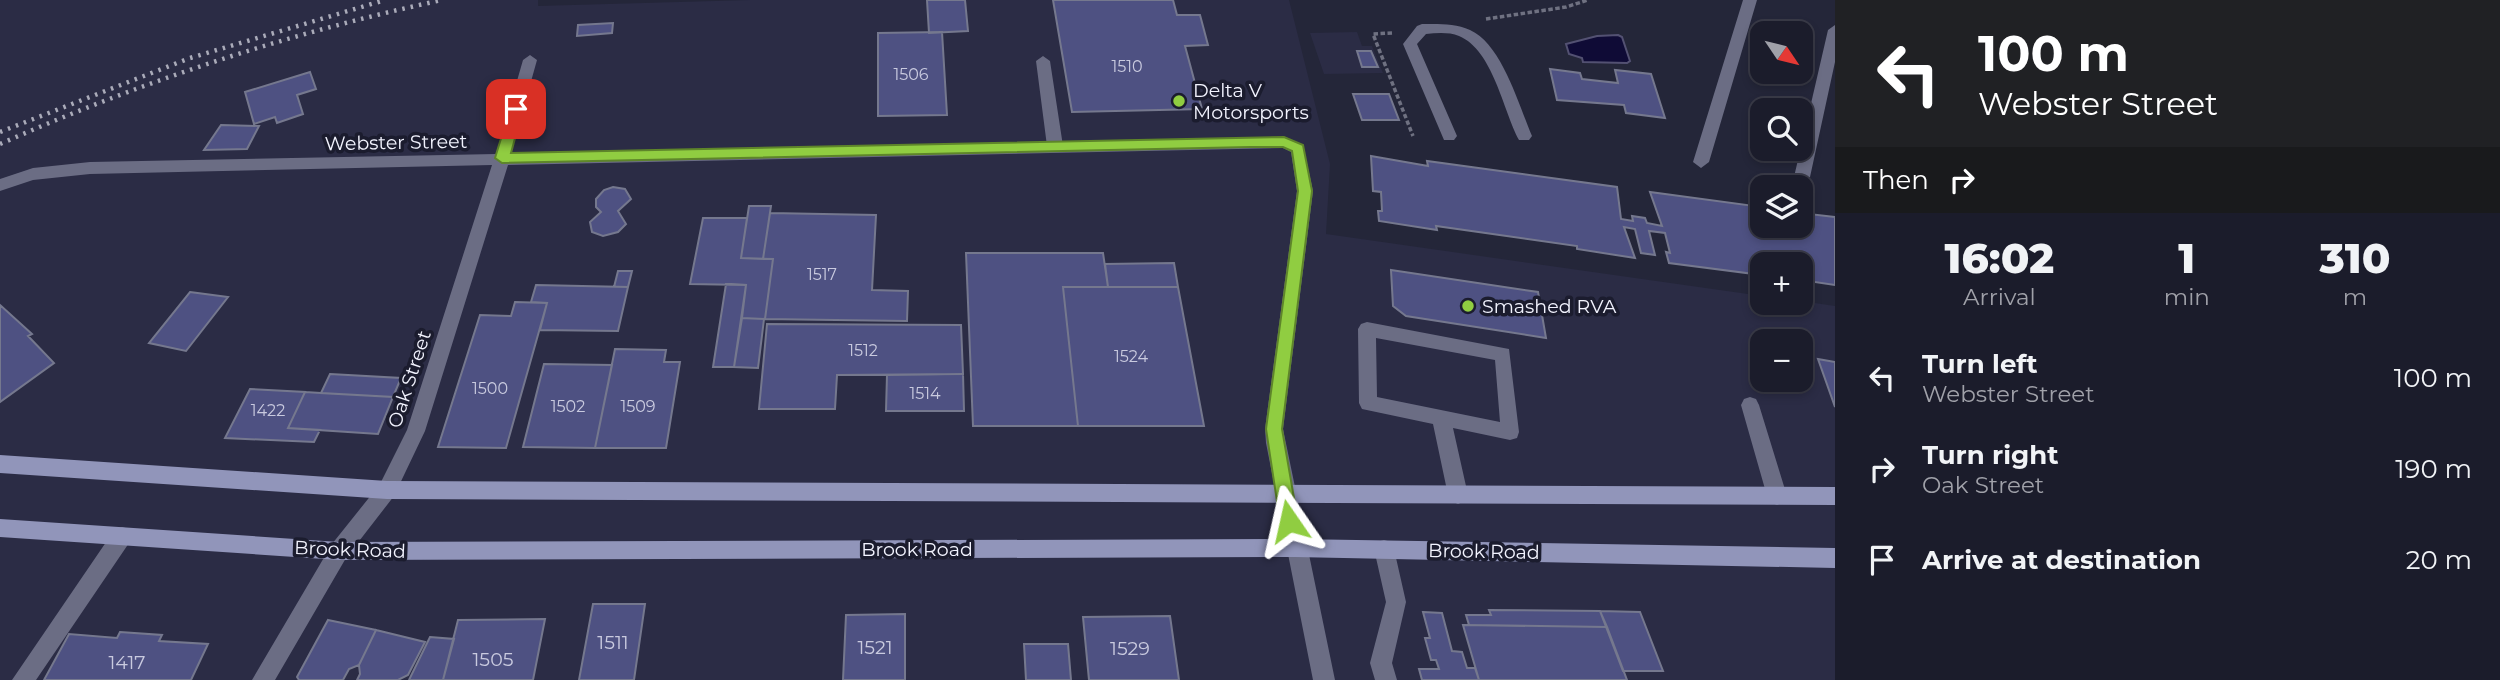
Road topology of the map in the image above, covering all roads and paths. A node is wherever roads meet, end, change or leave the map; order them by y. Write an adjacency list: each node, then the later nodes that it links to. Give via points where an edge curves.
1 (1750, 0): 9 (street)
2 (1835, 30): 10 (street)
3 (530, 60): 8 (street, Oak Street)
4 (1043, 61): 7 (street)
5 (1449, 136): 6 (street, via 1410,44 1422,29 1451,29 1472,36 1492,60)
6 (1524, 136)
7 (1055, 146): 8 (street, Webster Street); 16 (street, Webster Street, via 1284,142 1298,149 1305,191 1274,429)
8 (502, 158): 11 (street, Webster Street, via 47,170); 15 (street, Oak Street, via 416,431)
9 (1701, 162)
10 (1802, 175)
11 (0, 185)
12 (1750, 405): 18 (street)
13 (1441, 418): 13 (street, via 1368,404 1367,329 1503,354 1510,432); 17 (street)
14 (0, 464): 15 (main road)
15 (387, 490): 16 (main road); 24 (street, Oak Street)
16 (1283, 494): 17 (main road); 22 (street)
17 (1458, 495): 18 (main road)
18 (1777, 496): 19 (main road)
19 (1835, 496)
20 (0, 528): 21 (main road, Brook Road)
21 (122, 536): 24 (main road, Brook Road); 26 (street)
22 (1294, 548): 23 (main road, Brook Road); 24 (main road, Brook Road); 28 (street)
23 (1384, 549): 25 (main road, Brook Road); 29 (street, via 1396,602 1381,663)
24 (339, 551): 27 (street, Oak Street)
25 (1835, 558)
26 (23, 680)
27 (262, 680)
28 (1324, 680)
29 (1386, 680)

